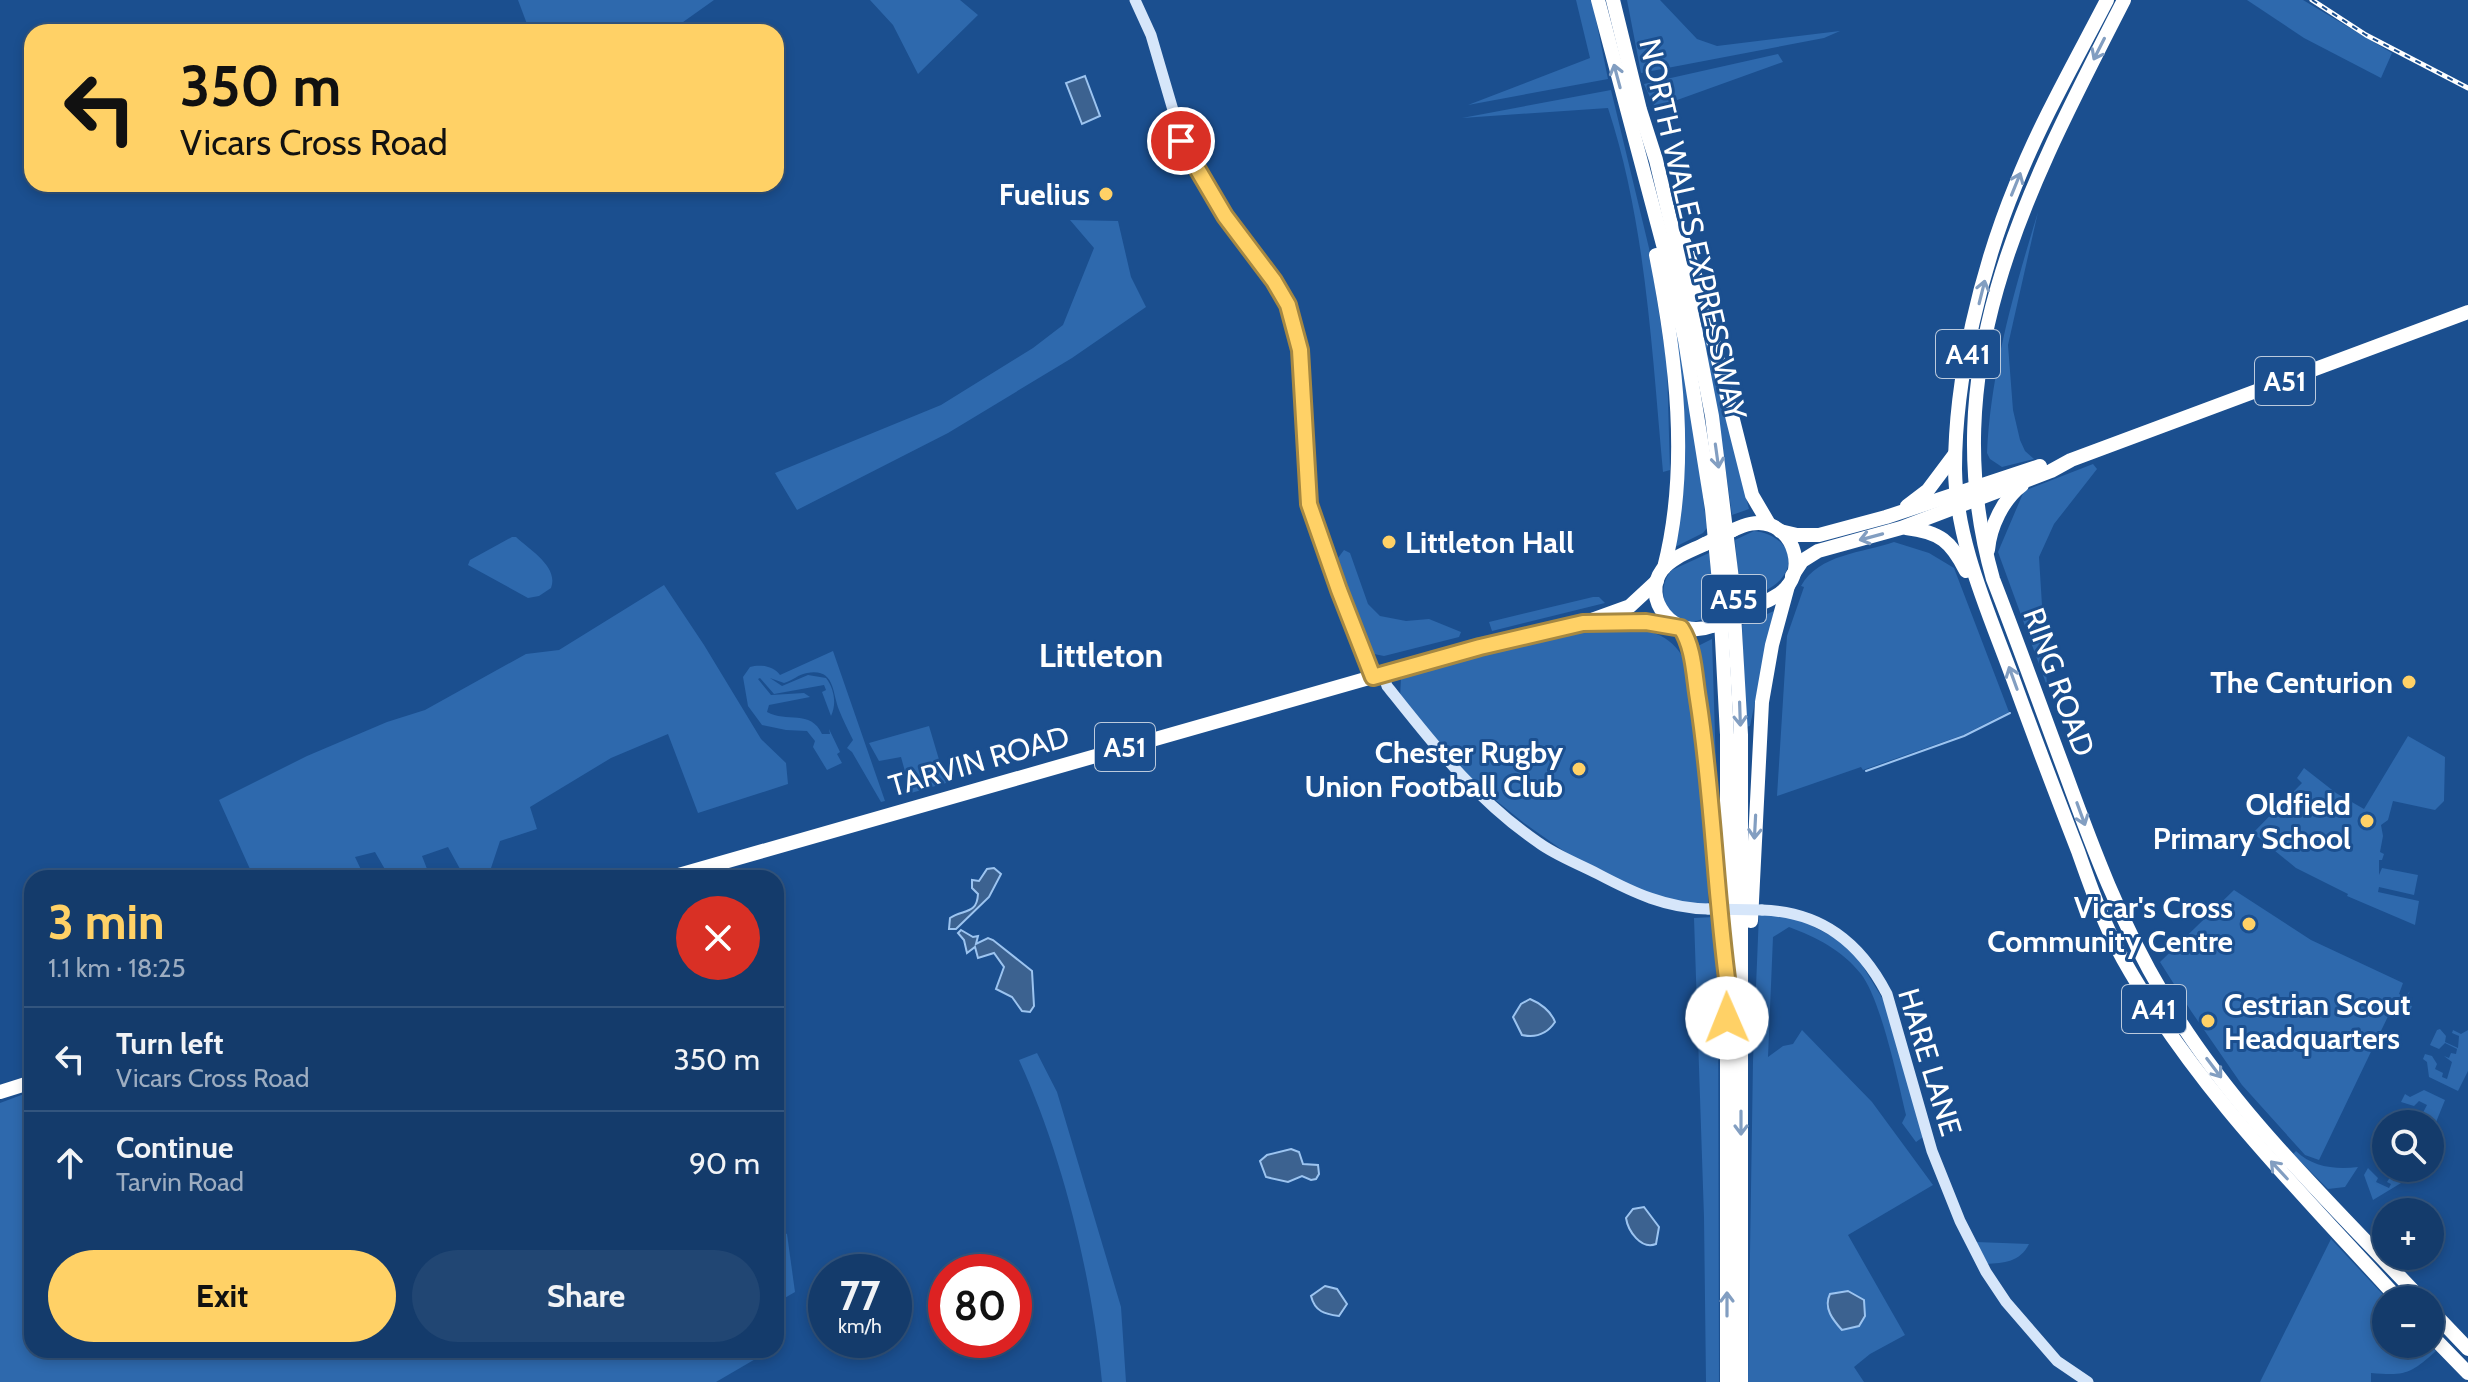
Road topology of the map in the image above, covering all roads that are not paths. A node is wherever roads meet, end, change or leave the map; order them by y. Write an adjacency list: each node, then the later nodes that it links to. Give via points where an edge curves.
1 (1135, 0): 25 (street, HARE LANE, via 1151,35 1185,151 1288,305 1300,350 1309,504 1339,590)
2 (1598, 0): 6 (highway, NORTH WALES EXPRESSWAY / A55, one-way to 2)
3 (1613, 0): 7 (highway, NORTH WALES EXPRESSWAY / A55)
4 (2107, 0): 10 (highway, RING ROAD / A41, one-way to 4, via 1970,345 1990,258 2035,142)
5 (2124, 0): 9 (highway, RING ROAD / A41, one-way to 9, via 2053,139 2020,218)
6 (1637, 151): 20 (highway, via 1674,370 1676,507); 27 (highway, NORTH WALES EXPRESSWAY / A55, via 1685,340 1713,523 1727,735)
7 (1656, 160): 17 (highway, via 1701,293 1752,495); 28 (highway, NORTH WALES EXPRESSWAY / A55, one-way to 28, via 1712,416 1732,579 1741,735)
8 (2468, 312): 12 (highway, A51)
9 (1975, 394): 11 (highway, RING ROAD / A41); 15 (highway, via 1967,431)
10 (1956, 451): 15 (highway, RING ROAD / A41); 16 (highway, via 1928,490)
11 (1974, 451): 13 (highway, via 1985,469); 15 (highway, RING ROAD / A41)
12 (2071, 460): 13 (highway, A51); 14 (highway, A51)
13 (2005, 476): 15 (highway, A51)
14 (2032, 478): 15 (highway, A51); 19 (highway, via 2008,499)
15 (1967, 496): 16 (highway, A51); 18 (highway, A51); 19 (highway, RING ROAD / A41); 22 (highway, RING ROAD / A41, via 1965,539)
16 (1886, 517): 17 (highway, A51, via 1819,535)
17 (1774, 528): 20 (highway, A51, bridge, via 1753,523 1733,530); 21 (highway, via 1789,540 1794,553)
18 (1901, 528): 21 (highway, A51, one-way to 21, via 1818,551 1802,561); 22 (highway, via 1933,533 1950,544)
19 (1987, 557): 32 (highway, RING ROAD / A41, one-way to 32, via 2108,886 2164,996 2239,1102)
20 (1660, 574): 23 (highway, A51, via 1630,606); 24 (highway, via 1661,606)
21 (1790, 581): 24 (highway, A51, bridge, via 1776,595 1712,626); 28 (highway, one-way to 28, via 1772,645 1761,716)
22 (1985, 602): 31 (highway, RING ROAD / A41, one-way to 22, via 2232,1118 2122,957)
23 (1583, 623): 24 (highway, A51); 25 (highway, TARVIN ROAD / A51)
24 (1677, 626): 27 (highway, via 1690,648 1706,753)
25 (1378, 676): 26 (highway, TARVIN ROAD / A51); 39 (street, HARE LANE, bridge, via 1454,771 1541,845 1668,906 1789,911 1838,934 1862,955 1887,994 1942,1180 1986,1272 2057,1361)
26 (696, 870)
27 (1728, 986): 37 (highway, NORTH WALES EXPRESSWAY / A55, one-way to 27)
28 (1741, 1045): 38 (highway, NORTH WALES EXPRESSWAY / A55, one-way to 38)
29 (24, 1084): 30 (highway)
30 (0, 1092)
31 (2386, 1286)
32 (2409, 1286)
33 (2444, 1324): 35 (highway)
34 (2444, 1348): 36 (highway)
35 (2468, 1349)
36 (2468, 1373)
37 (1727, 1382)
38 (1741, 1382)
39 (2088, 1382)

